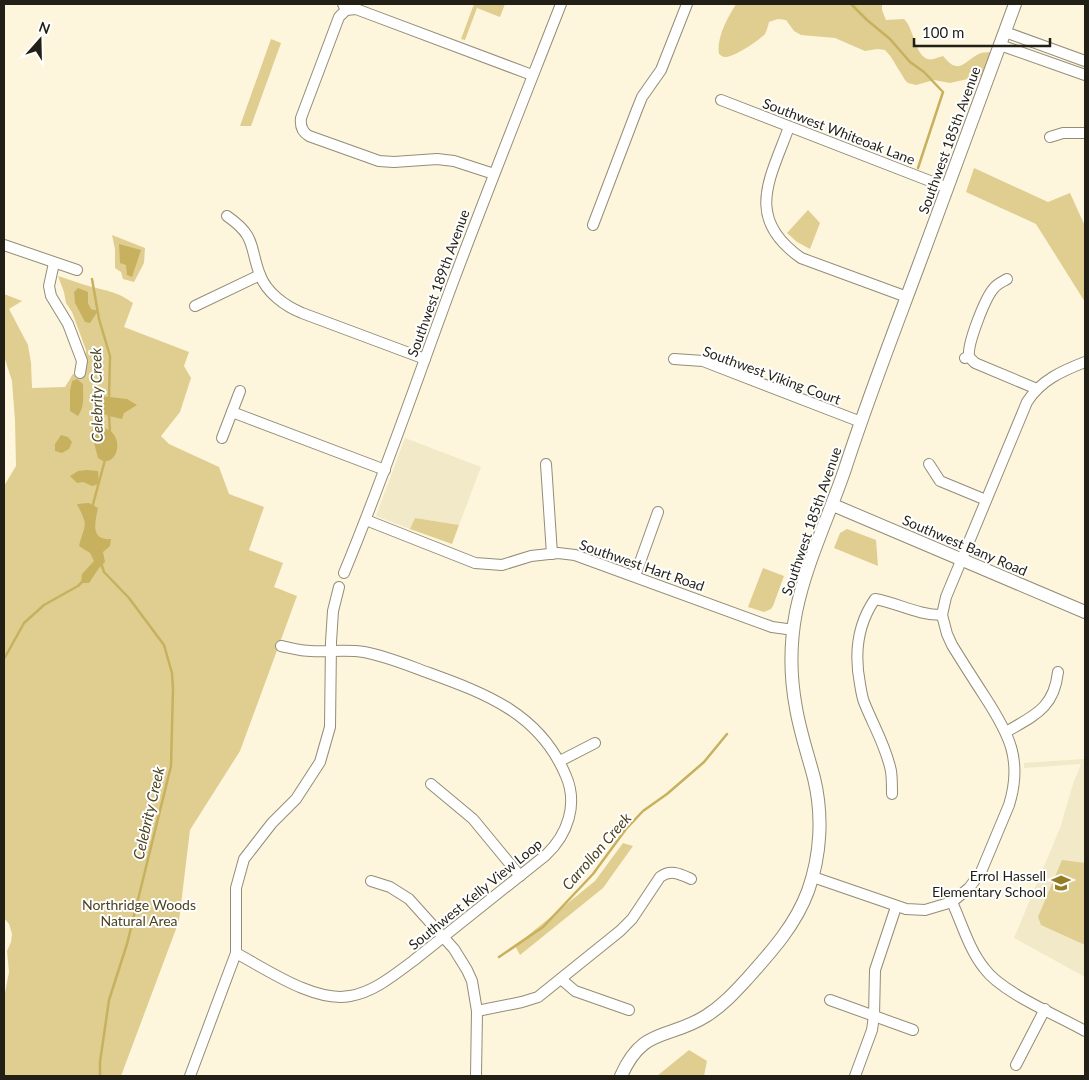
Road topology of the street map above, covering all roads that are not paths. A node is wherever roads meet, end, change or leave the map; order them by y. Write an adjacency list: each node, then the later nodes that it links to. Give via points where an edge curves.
1 (561, 4): 8 (street, Southwest 189th Avenue)
2 (687, 4): 17 (street, via 661,70 642,97)
3 (1015, 4): 5 (street, Southwest 185th Avenue)
4 (345, 7): 8 (street); 14 (street, via 301,118 302,129 309,136 378,161 394,162 425,155)
5 (1005, 32): 6 (street, Southwest 185th Avenue); 7 (street)
6 (1000, 45): 9 (street); 15 (street, Southwest 185th Avenue)
7 (1085, 61)
8 (532, 75): 14 (street, Southwest 189th Avenue)
9 (1085, 75)
10 (721, 100): 11 (street, Southwest Whiteoak Lane)
11 (789, 127): 15 (street, Southwest Whiteoak Lane); 23 (street, via 766,196 768,217 776,234 789,250 801,258)
12 (1085, 133): 13 (street)
13 (1050, 137)
14 (494, 174): 25 (street, Southwest 189th Avenue)
15 (948, 188): 23 (street, Southwest 185th Avenue)
16 (228, 216): 21 (street, via 252,242)
17 (593, 225)
18 (4, 245): 19 (street)
19 (54, 263): 20 (street); 28 (street, via 49,286 51,296 71,331 82,361)
20 (77, 270)
21 (260, 275): 24 (street); 25 (street, via 279,300 291,308)
22 (1007, 279): 29 (street, via 988,296 967,358)
23 (907, 297): 32 (street, Southwest 185th Avenue)
24 (195, 306)
25 (425, 359): 36 (street, Southwest 189th Avenue)
26 (674, 359): 32 (street, Southwest Viking Court, via 704,361)
27 (1085, 362): 29 (street, via 1053,376)
28 (80, 373)
29 (1037, 389): 37 (street, via 1027,402)
30 (240, 391): 31 (street)
31 (232, 412): 33 (street); 36 (street)
32 (860, 422): 38 (street, Southwest 185th Avenue)
33 (222, 438)
34 (546, 464): 41 (street)
35 (929, 464): 37 (street, via 940,481)
36 (385, 470): 40 (street, Southwest 189th Avenue)
37 (986, 500): 42 (street)
38 (833, 505): 42 (street, Southwest Bany Road); 48 (street, Southwest 185th Avenue, via 804,582)
39 (658, 512): 44 (street)
40 (366, 520): 41 (street, Southwest Hart Road, via 475,563 502,566 531,556); 43 (street, Southwest 189th Avenue)
41 (552, 554): 44 (street, Southwest Hart Road, via 575,555)
42 (961, 559): 46 (street, Southwest Bany Road); 47 (street)
43 (344, 573)
44 (635, 576): 48 (street, Southwest Hart Road, via 772,627)
45 (339, 587): 50 (street, via 333,611)
46 (1085, 612)
47 (942, 615): 52 (street, via 952,645); 56 (street, via 927,615 875,599 861,625 857,645 858,675 863,700 880,734 890,771)
48 (794, 630): 58 (street, Southwest 185th Avenue, via 791,668 794,695 819,801 819,843)
49 (281, 646): 50 (street, Southwest Kelly View Loop)
50 (330, 652): 54 (street, Southwest Kelly View Loop, via 382,656 490,697 541,734); 64 (street, via 330,727 320,762 296,799 272,823 244,860 236,888)
51 (1058, 672): 52 (street, via 1052,698 1044,708)
52 (1006, 732): 61 (street, via 1015,765 1009,805 980,872 969,888)
53 (595, 743): 54 (street)
54 (560, 761): 57 (street, Southwest Kelly View Loop, via 572,798 567,826 555,846)
55 (431, 784): 57 (street, via 473,819)
56 (892, 794)
57 (520, 876): 63 (street, Southwest Kelly View Loop)
58 (813, 877): 62 (street); 76 (street, Southwest 185th Avenue, via 784,935 732,995 704,1018 644,1043)
59 (691, 879): 65 (street, via 672,872 660,877 632,919)
60 (372, 881): 63 (street, via 409,899)
61 (952, 902): 62 (street, via 925,910); 67 (street, via 984,970 1007,989)
62 (896, 907): 70 (street, via 875,970)
63 (443, 937): 64 (street, Southwest Kelly View Loop, via 391,978 349,997 311,991); 69 (street, via 454,949 472,981)
64 (236, 953): 74 (street)
65 (561, 979): 68 (street, via 575,991); 69 (street, via 538,997)
66 (830, 1000): 70 (street)
67 (1045, 1009): 72 (street); 73 (street)
68 (629, 1010)
69 (477, 1011): 75 (street)
70 (874, 1016): 71 (street); 77 (street)
71 (912, 1030)
72 (1085, 1031)
73 (1016, 1065)
74 (190, 1076)
75 (476, 1076)
76 (621, 1076)
77 (856, 1076)

